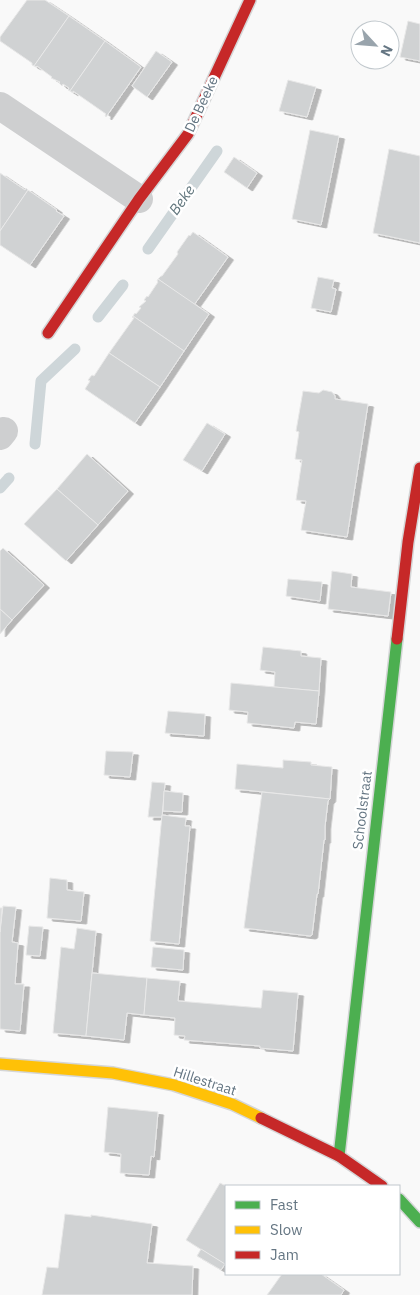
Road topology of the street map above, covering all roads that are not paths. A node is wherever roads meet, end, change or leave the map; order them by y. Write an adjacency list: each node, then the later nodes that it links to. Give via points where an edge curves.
1 (250, 0): 3 (street, De Beeke, via 188,134)
2 (0, 106): 3 (street)
3 (139, 199): 4 (street, De Beeke)
4 (48, 333)
5 (420, 468): 7 (street, Schoolstraat, via 408,542)
6 (0, 1064): 7 (street, Hillestraat, via 112,1073 174,1085 232,1104)
7 (340, 1156): 8 (street, Hillestraat)
8 (381, 1185)
9 (400, 1200): 10 (street)
10 (420, 1222)

